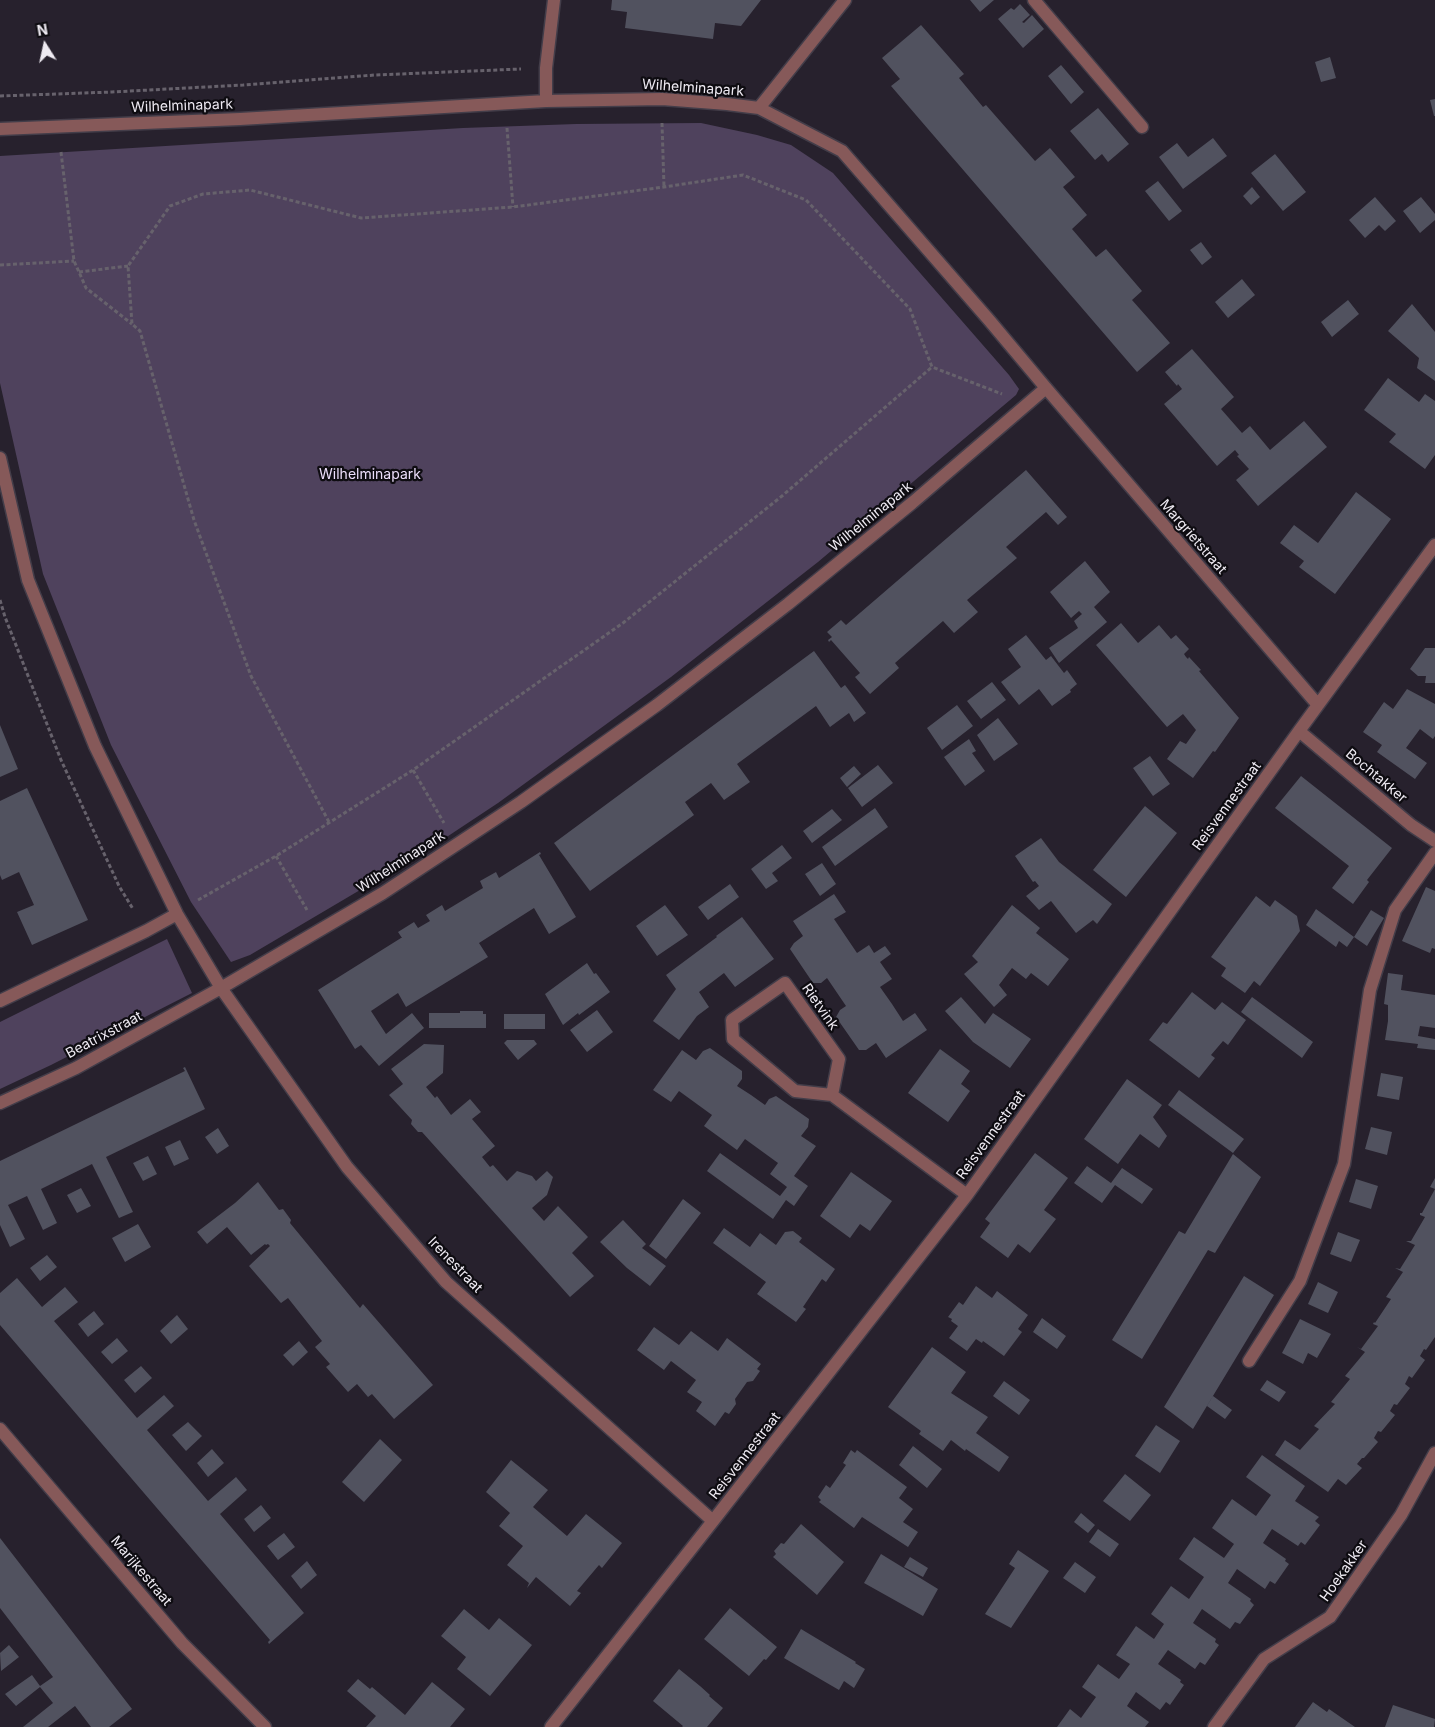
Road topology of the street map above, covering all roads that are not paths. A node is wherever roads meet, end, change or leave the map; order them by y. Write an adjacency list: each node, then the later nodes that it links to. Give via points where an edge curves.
1 (554, 0): 4 (street, via 546,68)
2 (845, 0): 5 (street)
3 (1034, 0): 6 (street)
4 (546, 101): 5 (street, Wilhelminapark, via 662,99); 7 (street, Wilhelminapark)
5 (759, 108): 8 (street, Wilhelminapark, via 842,151)
6 (1142, 127)
7 (0, 129)
8 (1046, 388): 11 (street, Margrietstraat); 16 (street, Wilhelminapark, via 912,503 649,710 521,802 383,893)
9 (0, 458): 15 (street, via 28,580 102,761)
10 (1435, 545): 11 (street, Reisvennestraat)
11 (1318, 705): 12 (street, Reisvennestraat)
12 (1299, 731): 13 (street, Bochtakker, via 1411,825); 20 (street, Reisvennestraat)
13 (1435, 841)
14 (1435, 853): 21 (street, via 1395,910 1370,990 1344,1164 1300,1281)
15 (178, 914): 16 (street); 17 (street)
16 (221, 988): 19 (street, Beatrixstraat, via 76,1068); 24 (street, Irenestraat, via 347,1167 446,1282)
17 (0, 1001)
18 (832, 1095): 18 (street, Rietvink, via 839,1059 785,983 732,1020 733,1039 795,1091); 20 (street)
19 (0, 1103)
20 (967, 1195): 24 (street, Reisvennestraat)
21 (1249, 1360)
22 (0, 1429): 25 (street, Marijkestraat, via 182,1643)
23 (1435, 1453): 27 (street, Hoekakker, via 1401,1515 1330,1617 1264,1659)
24 (713, 1521): 26 (street, Reisvennestraat)
25 (265, 1727)
26 (551, 1727)
27 (1214, 1727)

